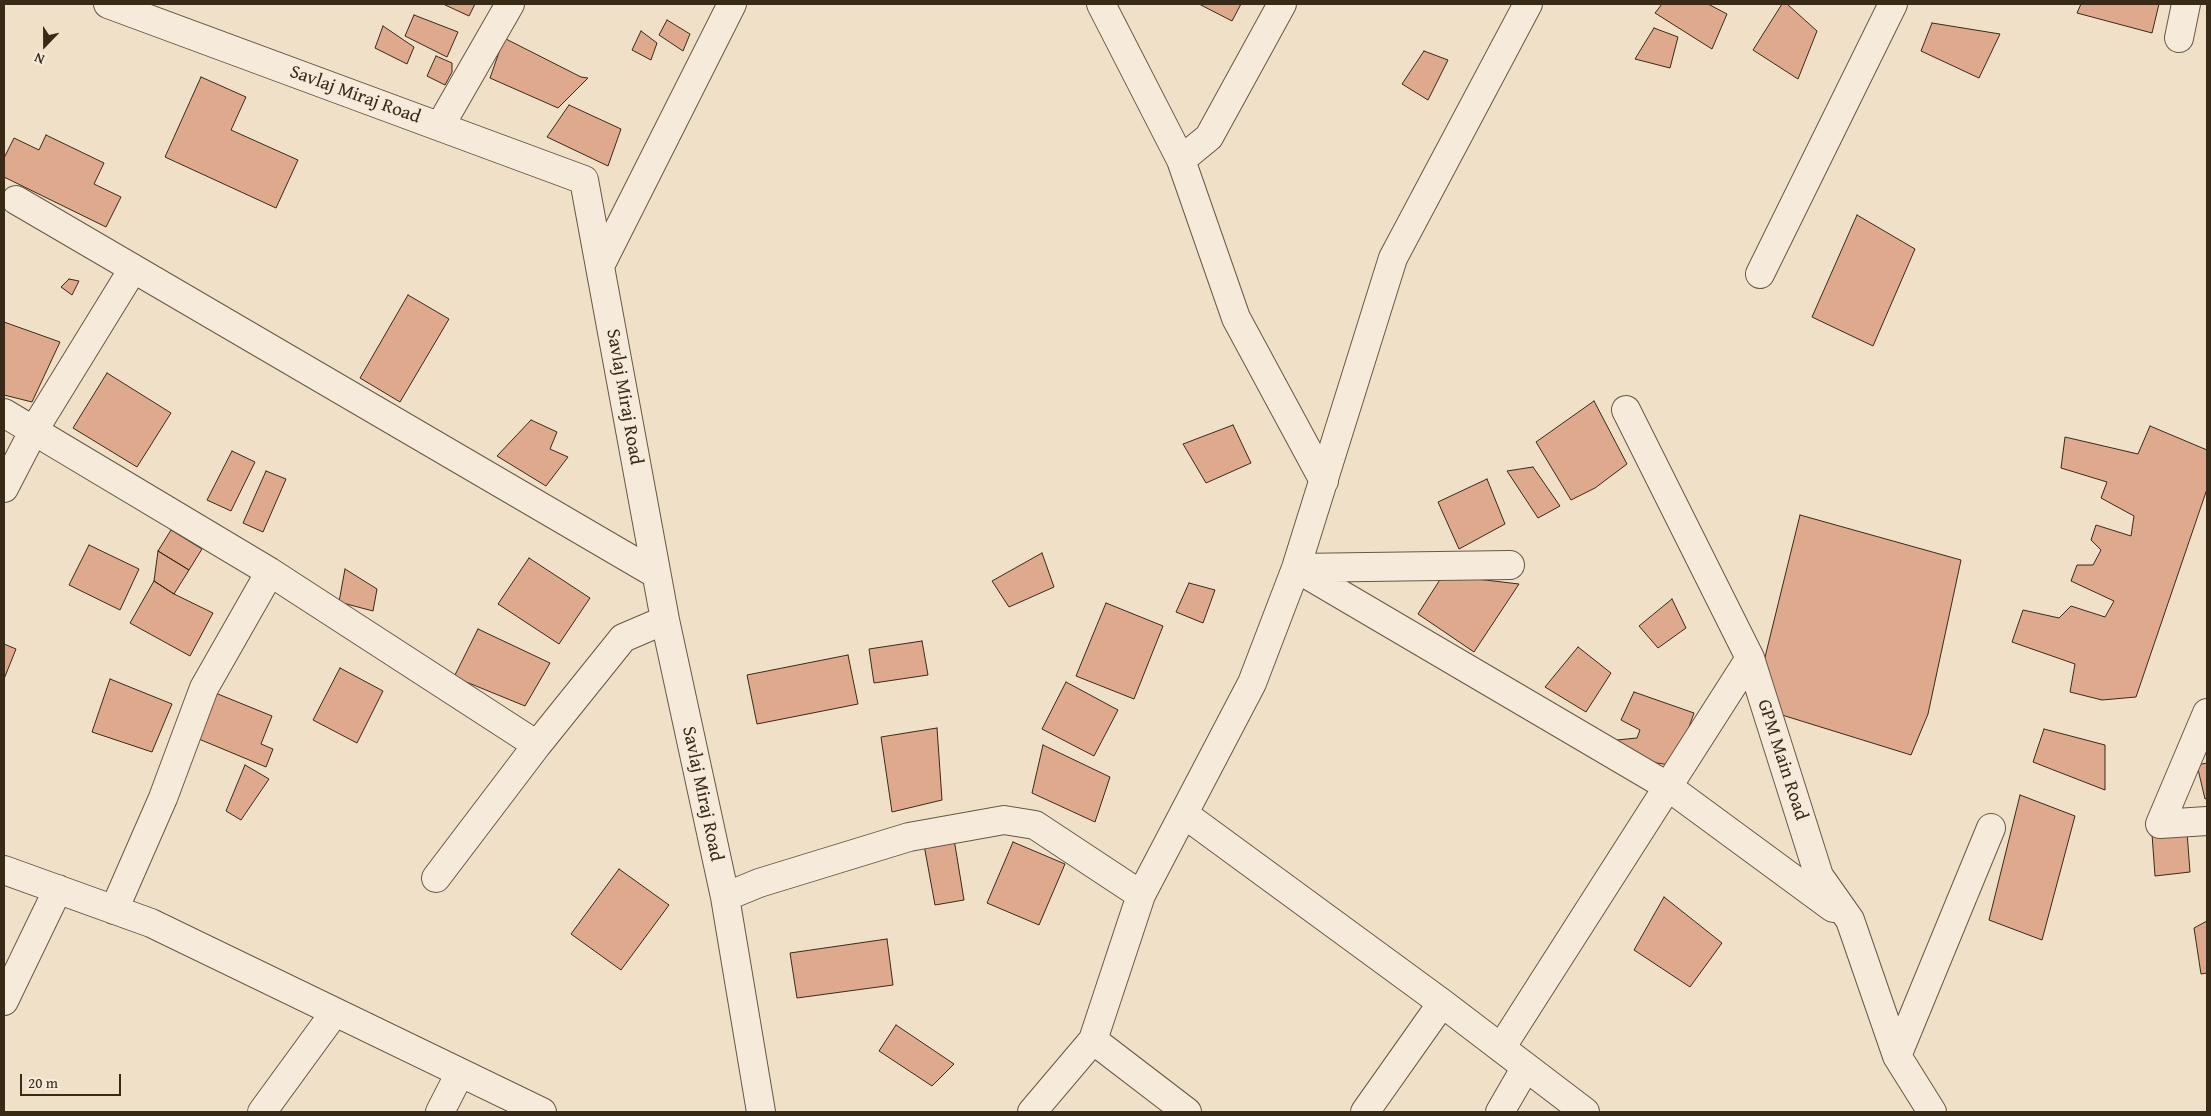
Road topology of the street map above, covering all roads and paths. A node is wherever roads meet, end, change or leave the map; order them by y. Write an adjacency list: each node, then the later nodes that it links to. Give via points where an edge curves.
1 (108, 4): 10 (street, Savlaj Miraj Road)
2 (510, 4): 10 (street)
3 (732, 4): 13 (street)
4 (1101, 4): 11 (street)
5 (1282, 4): 11 (street, via 1209,137)
6 (1528, 4): 19 (street, via 1393,258)
7 (1894, 4): 15 (street)
8 (2186, 4): 9 (street)
9 (2179, 38)
10 (440, 126): 13 (street, Savlaj Miraj Road, via 584,180)
11 (1181, 160): 19 (street, via 1236,318)
12 (16, 200): 14 (street)
13 (600, 266): 24 (street, Savlaj Miraj Road)
14 (133, 269): 18 (street); 24 (street)
15 (1760, 274)
16 (1626, 410): 26 (street, GPM Main Road)
17 (4, 414): 18 (street)
18 (34, 430): 20 (street); 23 (street)
19 (1324, 481): 22 (street)
20 (4, 488)
21 (1510, 565): 22 (street)
22 (1296, 568): 29 (street); 30 (street, via 1252,683)
23 (270, 572): 28 (street); 38 (street, via 204,688 163,798)
24 (656, 574): 25 (street, Savlaj Miraj Road)
25 (665, 620): 28 (street, via 624,638); 37 (street, Savlaj Miraj Road)
26 (1750, 658): 29 (street); 39 (street, GPM Main Road, via 1819,876)
27 (2207, 713): 31 (street, via 2160,824)
28 (536, 745): 34 (street)
29 (1667, 786): 39 (street); 44 (street)
30 (1184, 814): 36 (street); 41 (street)
31 (2207, 821)
32 (1991, 828): 45 (street)
33 (4, 870): 35 (street)
34 (436, 878)
35 (58, 889): 38 (street); 40 (street)
36 (1141, 895): 37 (street, via 1035,825 1004,820 909,837 758,883); 43 (street)
37 (725, 898): 51 (street, Savlaj Miraj Road)
38 (114, 910): 42 (street, via 152,923)
39 (1850, 920): 45 (street, GPM Main Road)
40 (4, 1001)
41 (1442, 1003): 44 (street); 54 (street)
42 (335, 1012): 47 (street); 48 (street)
43 (1093, 1040): 52 (street); 53 (street)
44 (1502, 1048): 46 (street)
45 (1897, 1056): 57 (street, GPM Main Road)
46 (1526, 1066): 55 (street); 56 (street)
47 (460, 1073): 49 (street); 50 (street)
48 (262, 1112)
49 (440, 1112)
50 (542, 1112)
51 (761, 1112)
52 (1032, 1112)
53 (1187, 1112)
54 (1365, 1112)
55 (1500, 1112)
56 (1585, 1112)
57 (1932, 1112)

